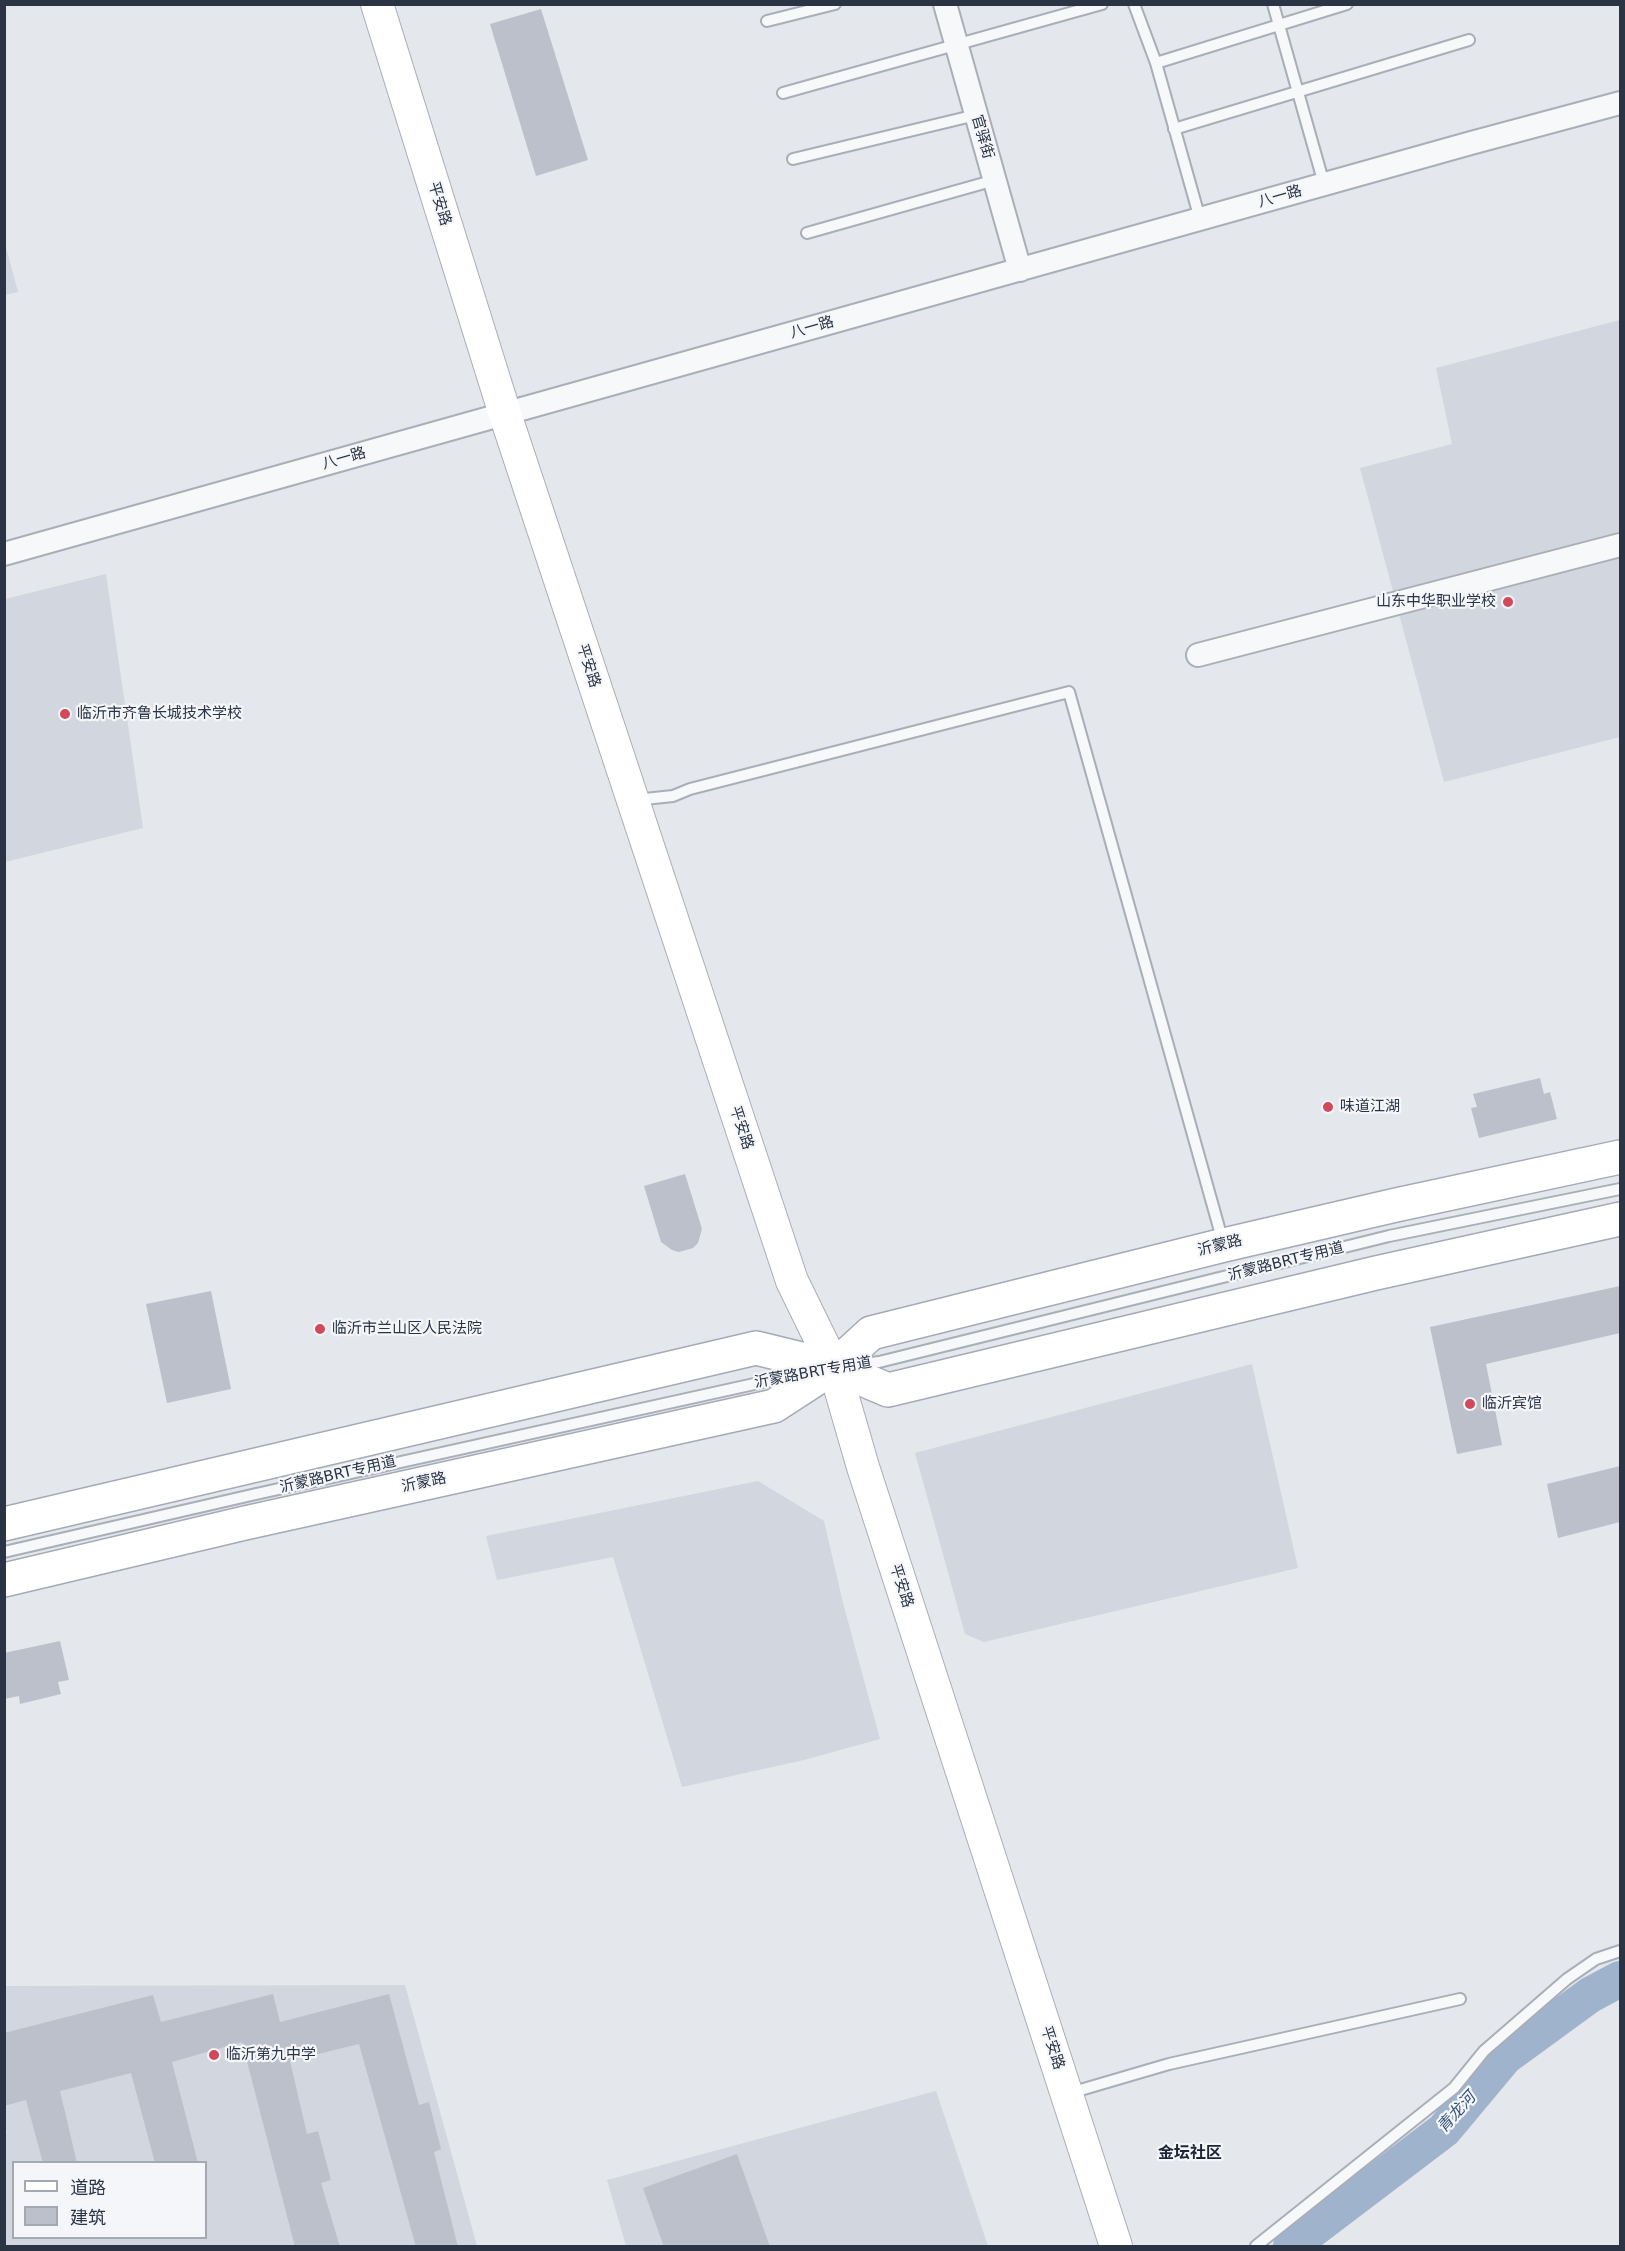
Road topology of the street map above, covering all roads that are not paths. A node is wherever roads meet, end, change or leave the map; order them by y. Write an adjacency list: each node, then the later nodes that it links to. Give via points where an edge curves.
1 (376, 4): 24 (main road, 平安路)
2 (835, 4): 8 (lane)
3 (945, 4): 11 (street, 官驿街)
4 (1102, 4): 11 (lane)
5 (1134, 4): 12 (lane)
6 (1273, 4): 9 (lane)
7 (1347, 4): 9 (lane)
8 (767, 21)
9 (1279, 26): 12 (lane); 14 (lane)
10 (1469, 40): 14 (lane)
11 (956, 46): 13 (lane); 16 (street, 官驿街)
12 (1156, 63): 17 (lane)
13 (783, 93)
14 (1298, 93): 17 (lane); 20 (lane)
15 (1620, 103): 20 (street, 八一路)
16 (976, 115): 18 (lane); 19 (street, 官驿街)
17 (1174, 129): 21 (lane)
18 (793, 159)
19 (995, 180): 22 (lane); 23 (street, 官驿街)
20 (1324, 184): 21 (street, 八一路)
21 (1200, 219): 23 (street, 八一路)
22 (807, 233)
23 (1020, 270): 24 (street, 八一路)
24 (505, 414): 26 (street, 八一路); 28 (main road, 平安路)
25 (1620, 545): 27 (street)
26 (4, 554)
27 (1198, 656)
28 (633, 801): 32 (lane, via 673,796 1069,692); 33 (main road, 平安路, via 792,1281)
29 (1620, 1157): 32 (main road, 沂蒙路)
30 (1620, 1189): 33 (lane, 沂蒙路BRT专用道, via 1389,1236 879,1362)
31 (1620, 1220): 33 (main road, via 1376,1273 888,1390)
32 (1224, 1245): 33 (main road, 沂蒙路, via 871,1333)
33 (834, 1367): 34 (main road, via 756,1348); 35 (lane, 沂蒙路BRT专用道); 36 (main road, 沂蒙路, via 774,1406 245,1523); 39 (main road, 平安路)
34 (4, 1524)
35 (4, 1552)
36 (4, 1581)
37 (1620, 1951): 41 (lane, via 1596,1959 1567,1979 1484,2051 1454,2088)
38 (1460, 2000): 39 (lane, via 1169,2064)
39 (1067, 2094): 40 (main road, 平安路)
40 (1116, 2247)
41 (1256, 2247)

